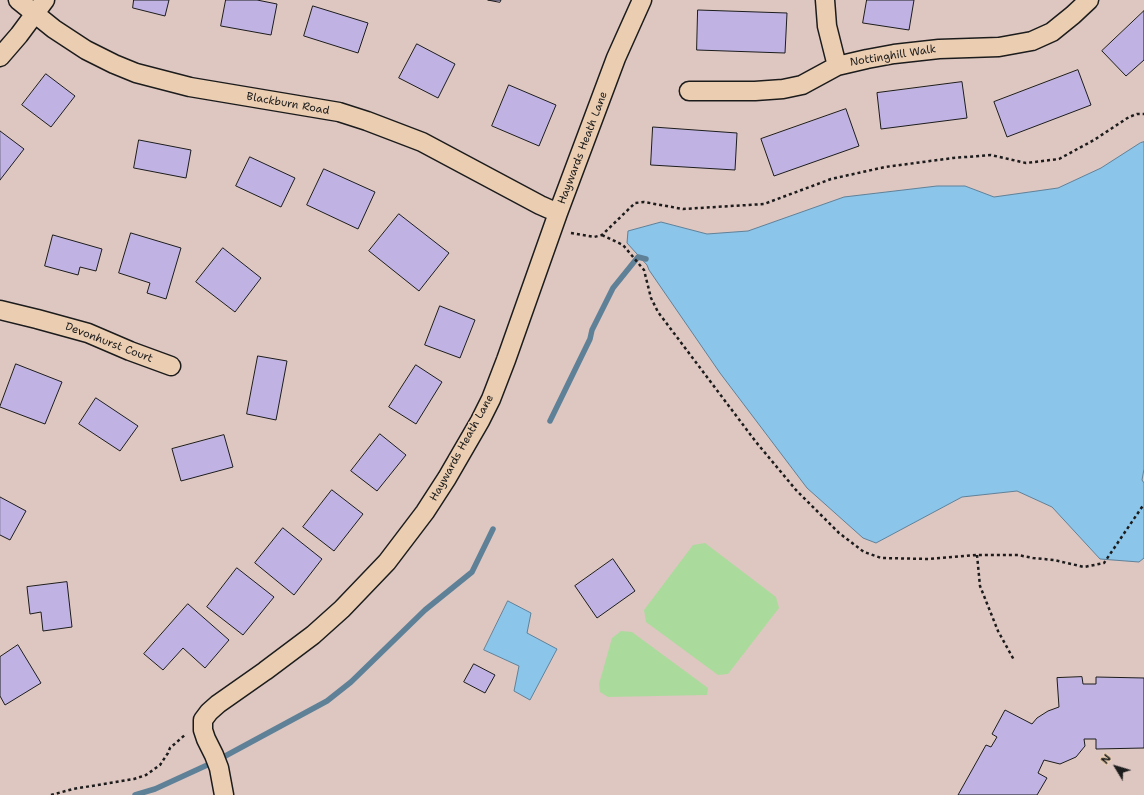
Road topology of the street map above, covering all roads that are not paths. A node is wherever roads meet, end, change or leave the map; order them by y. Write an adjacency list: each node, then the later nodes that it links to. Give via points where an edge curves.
1 (18, 0): 5 (street, Blackburn Road)
2 (642, 0): 9 (street, Haywards Heath Lane, via 616,58)
3 (825, 0): 7 (street, via 827,26)
4 (1089, 0): 7 (street, Nottinghill Walk, via 1052,32 1032,41 894,54)
5 (40, 7): 6 (street); 9 (street, Blackburn Road, via 54,29 86,50 136,73 190,87 339,112 367,121 422,142)
6 (0, 57)
7 (837, 66): 8 (street, Nottinghill Walk, via 802,84 783,89)
8 (689, 91)
9 (558, 213): 12 (street, Haywards Heath Lane, via 491,399 426,512 387,562 342,609 313,635 218,704 203,720 203,730 219,768)
10 (0, 310): 11 (street, Devonhurst Court, via 88,333)
11 (171, 366)
12 (224, 795)

